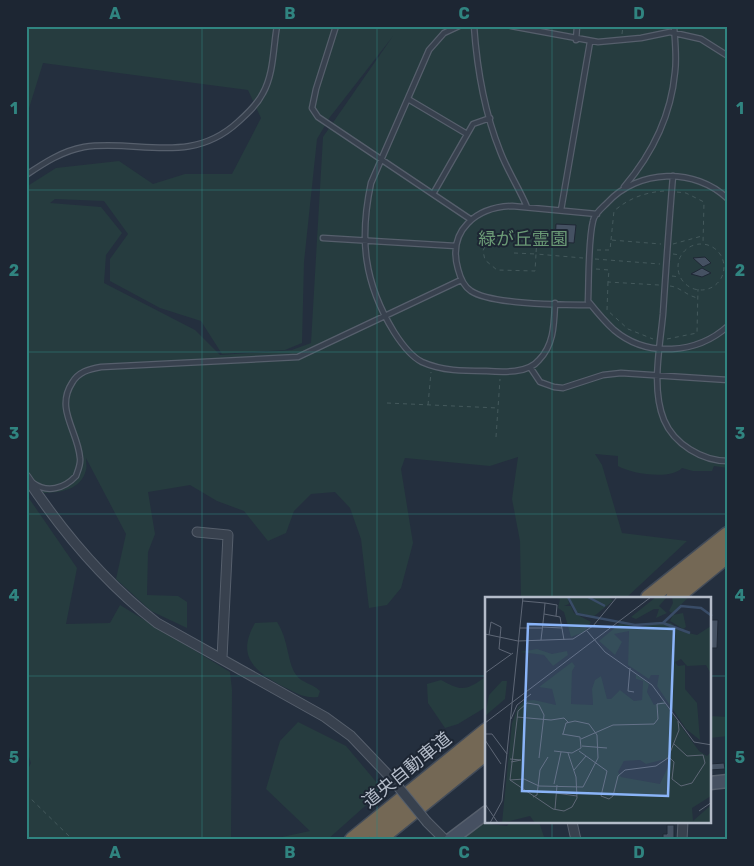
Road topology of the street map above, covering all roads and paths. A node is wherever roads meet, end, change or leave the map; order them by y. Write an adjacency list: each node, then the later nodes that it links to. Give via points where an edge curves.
1 (277, 26): 17 (lane, via 273,62 263,93 230,130 210,141 182,148 84,147 54,158)
2 (336, 26): 16 (lane, via 312,108 318,117)
3 (458, 26): 13 (lane, via 444,32 429,50)
4 (474, 26): 14 (lane, via 477,63)
5 (510, 26): 8 (lane)
6 (576, 26): 10 (lane)
7 (674, 26): 9 (lane)
8 (527, 28): 10 (lane)
9 (674, 32): 11 (lane); 12 (lane, via 701,40); 19 (lane, via 676,73 668,112 650,151)
10 (576, 40): 11 (lane)
11 (590, 42): 25 (lane)
12 (728, 56)
13 (408, 99): 15 (lane); 16 (lane)
14 (490, 118): 15 (lane, via 473,124); 24 (lane, via 500,152)
15 (467, 134): 22 (lane)
16 (381, 158): 22 (lane); 30 (lane, via 366,206)
17 (26, 175)
18 (673, 176): 19 (lane, via 647,178); 23 (lane, via 705,184); 33 (lane)
19 (620, 191): 26 (lane)
20 (668, 191): 31 (path, via 642,195 614,210)
21 (676, 192): 28 (path, via 704,202)
22 (433, 194): 27 (lane)
23 (728, 199)
24 (527, 207): 25 (lane); 27 (lane, via 498,207)
25 (561, 210): 26 (lane)
26 (597, 214): 35 (lane, via 593,219)
27 (470, 219): 34 (lane, via 459,232)
28 (703, 236): 32 (path); 33 (path)
29 (323, 238): 30 (lane)
30 (364, 240): 34 (lane); 52 (lane, via 368,274)
31 (611, 240): 33 (path); 35 (path, via 610,250)
32 (703, 244): 39 (path, via 688,248); 48 (path, via 717,250 724,264 715,284)
33 (668, 245): 38 (lane)
34 (456, 246): 45 (lane)
35 (591, 249): 40 (lane)
36 (514, 253): 37 (path)
37 (536, 254): 37 (path, via 535,271 497,270 485,260 483,251 490,238 510,234 537,237); 40 (path)
38 (667, 254): 39 (path); 41 (lane)
39 (682, 255): 44 (path, via 678,266)
40 (590, 258): 41 (path); 42 (lane)
41 (666, 265): 43 (lane)
42 (590, 269): 46 (path, via 609,270); 51 (lane, via 588,301)
43 (665, 276): 44 (path); 47 (lane)
44 (681, 277): 48 (path)
45 (461, 280): 50 (lane, via 468,290 476,294 500,300); 52 (lane)
46 (608, 282): 47 (path); 54 (path, via 607,310 628,329)
47 (665, 286): 49 (path, via 677,287 688,296); 54 (lane)
48 (698, 289): 49 (path)
49 (698, 298): 54 (path, via 697,333)
50 (555, 304): 51 (lane); 57 (lane, via 552,337 539,362)
51 (591, 305): 55 (lane, via 615,331 634,342)
52 (385, 317): 56 (lane, via 406,350); 66 (lane, via 298,357 102,367 84,371 74,379 65,399 80,458 76,476 56,488 38,486)
53 (728, 326): 55 (lane, via 700,344 678,349)
54 (661, 340): 55 (lane)
55 (660, 348): 59 (lane)
56 (431, 366): 58 (lane, via 450,370); 62 (path)
57 (530, 367): 58 (lane); 59 (lane, via 540,382 563,388 603,375)
58 (501, 371): 63 (path)
59 (658, 375): 60 (lane); 65 (lane, via 659,400 676,440 715,461)
60 (728, 380)
61 (387, 403): 62 (path)
62 (428, 405): 63 (path)
63 (498, 408): 64 (path)
64 (496, 437)
65 (728, 460)
66 (27, 478): 72 (street, via 84,555 137,607 157,623)
67 (197, 532): 72 (street, via 228,535)
68 (728, 535): 70 (highway)
69 (728, 554): 71 (highway)
70 (650, 597)
71 (675, 597)
72 (222, 658): 84 (street, bridge, via 325,717 351,736)
73 (485, 732): 81 (highway, 道央自動車道)
74 (485, 752): 83 (highway, 道央自動車道)
75 (728, 781): 76 (street)
76 (712, 783)
77 (26, 794): 82 (path)
78 (485, 813): 85 (street)
79 (572, 824): 86 (street)
80 (683, 824): 87 (street)
81 (355, 838)
82 (73, 840)
83 (377, 840)
84 (445, 840)
85 (450, 840)
86 (576, 840)
87 (682, 840)

